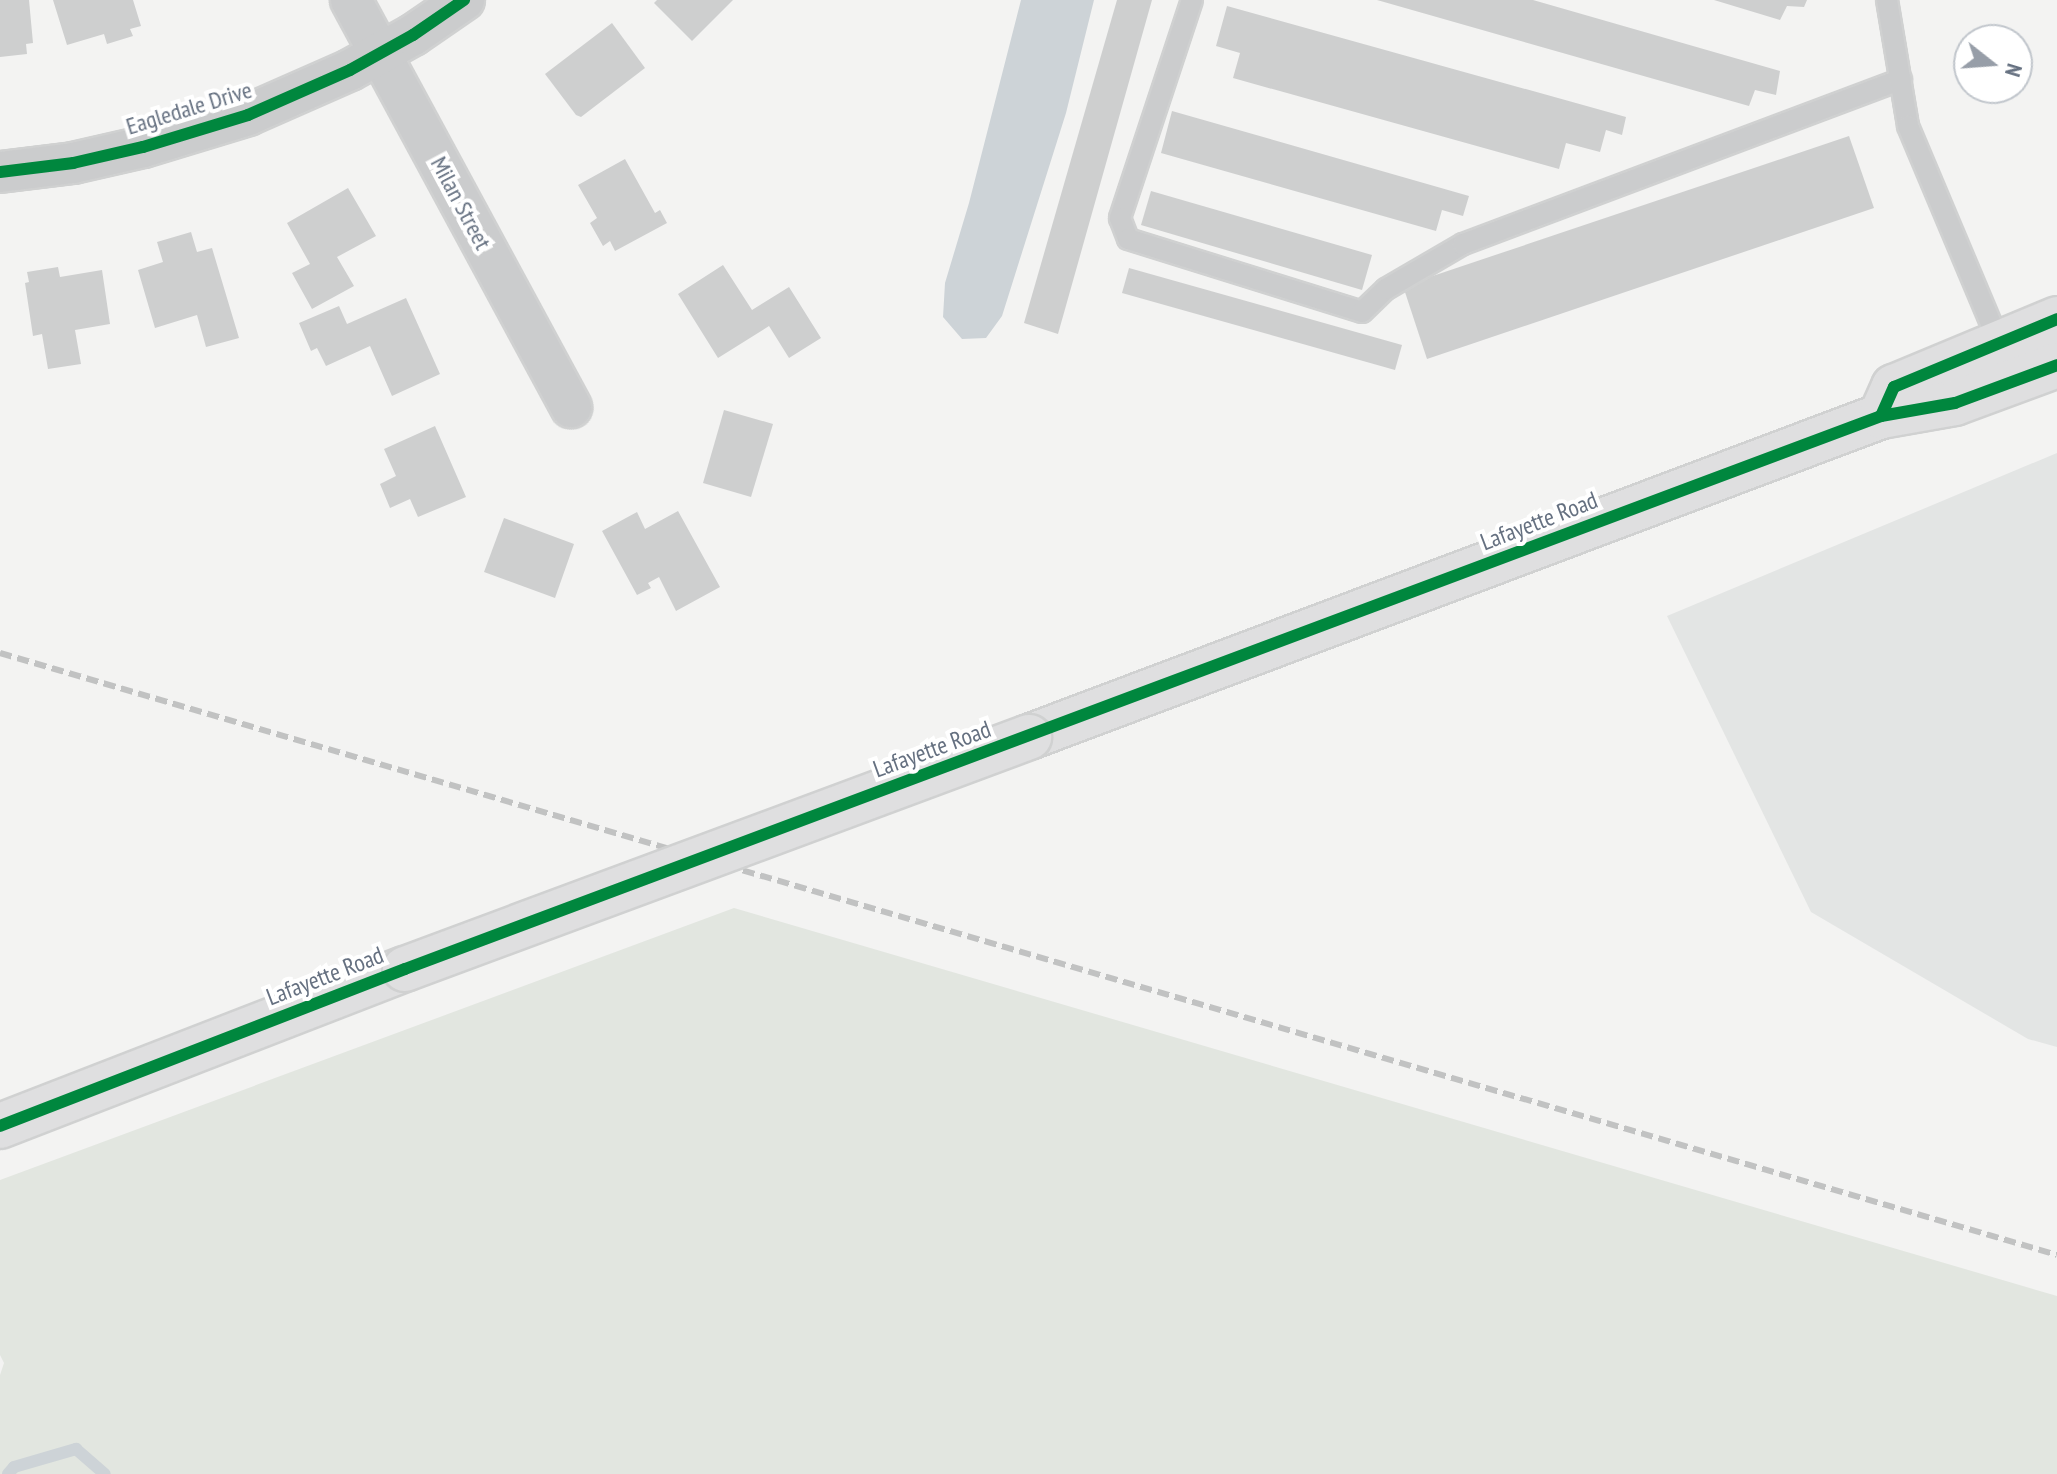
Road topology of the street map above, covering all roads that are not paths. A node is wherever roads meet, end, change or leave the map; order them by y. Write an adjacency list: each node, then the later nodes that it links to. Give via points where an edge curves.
1 (351, 0): 5 (street, Milan Street)
2 (464, 0): 5 (street, Eagledale Drive)
3 (1192, 0): 6 (lane, via 1120,218 1128,239 1362,312 1386,289 1463,244)
4 (1887, 0): 6 (lane)
5 (379, 52): 7 (street, Eagledale Drive, via 283,101 189,134 73,163); 11 (street, Milan Street)
6 (1901, 79): 9 (lane, via 1908,126)
7 (0, 172)
8 (2057, 319): 9 (main road)
9 (1999, 343): 12 (main road, via 1894,387)
10 (2057, 365): 12 (main road, Lafayette Road, via 1955,403)
11 (571, 407)
12 (1881, 416): 13 (main road, Lafayette Road, bridge)
13 (0, 1126)

